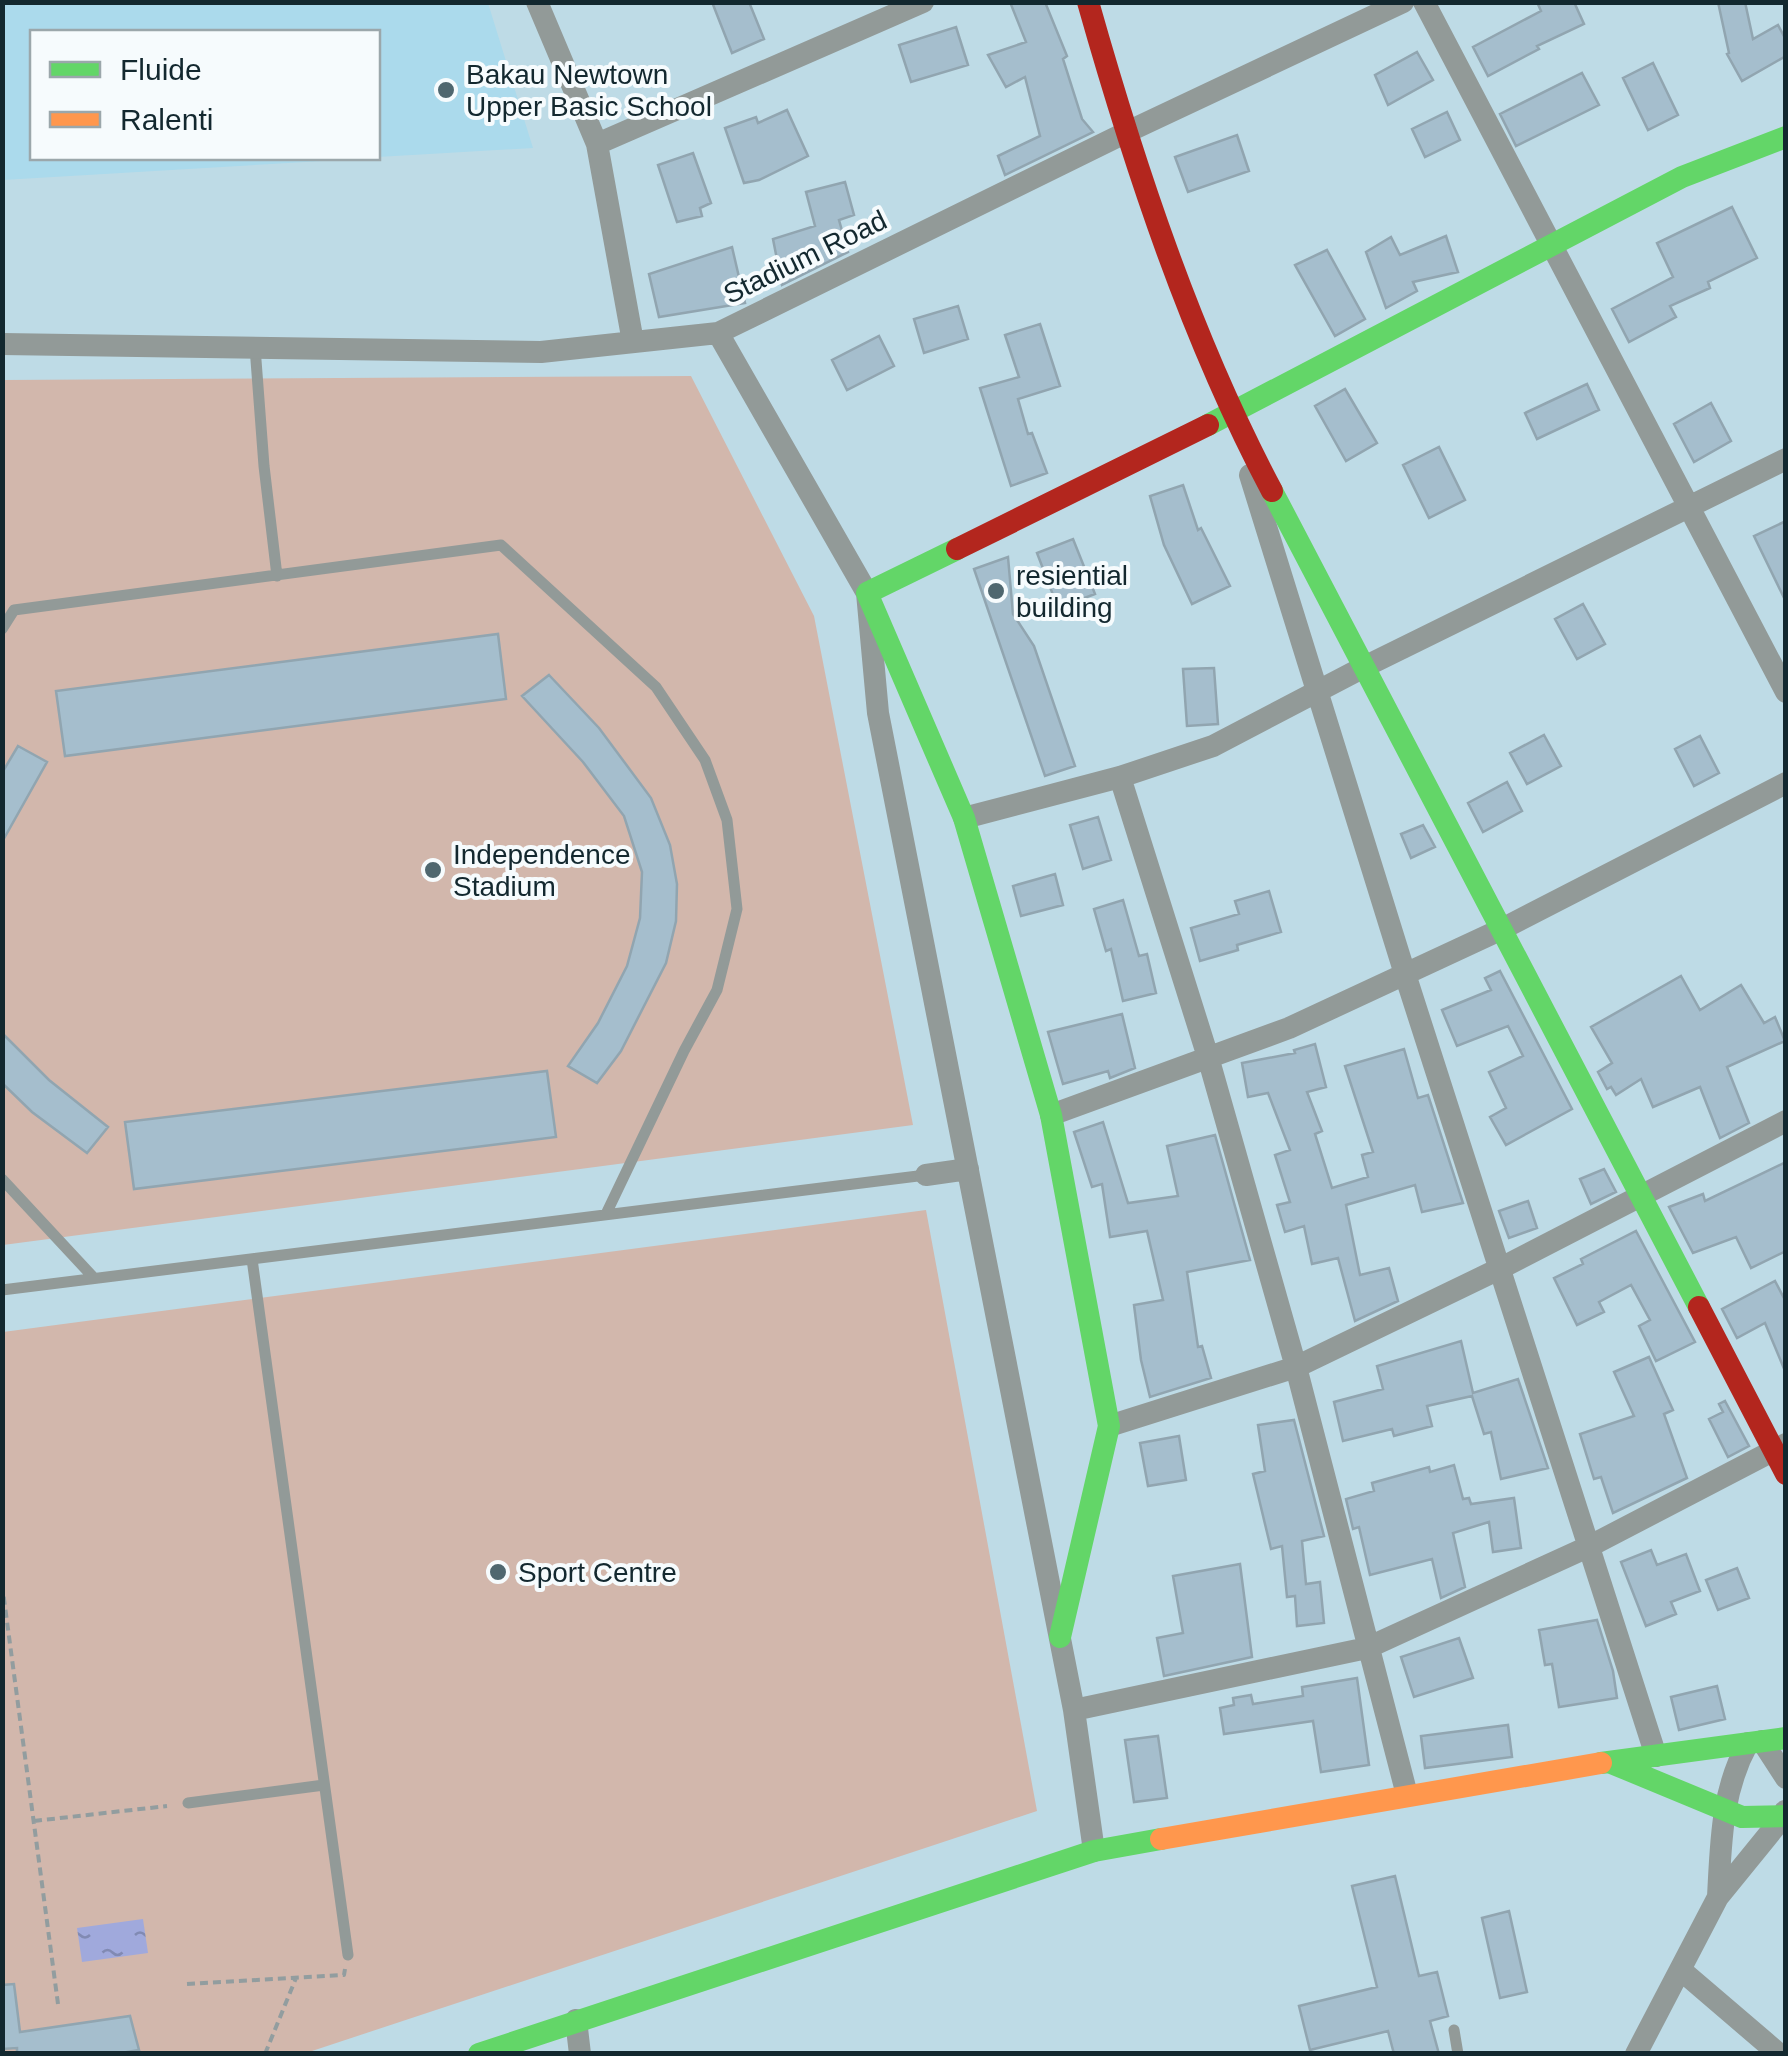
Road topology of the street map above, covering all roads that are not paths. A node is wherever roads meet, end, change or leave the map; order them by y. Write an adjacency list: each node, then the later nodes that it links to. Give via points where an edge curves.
1 (536, 2): 8 (street)
2 (923, 2): 8 (street)
3 (1088, 2): 6 (street)
4 (1403, 2): 6 (street, Stadium Road)
5 (1424, 2): 9 (street)
6 (1125, 133): 10 (street, Stadium Road); 14 (street)
7 (1786, 137): 9 (street, via 1682,177)
8 (597, 144): 11 (street)
9 (1550, 245): 14 (street); 16 (street)
10 (718, 333): 11 (street, Stadium Road); 18 (street)
11 (633, 342): 13 (street, Stadium Road, via 541,352)
12 (2, 344): 13 (street, Stadium Road)
13 (255, 347): 17 (lane)
14 (1231, 414): 18 (street); 20 (street); 21 (street)
15 (1786, 459): 16 (street)
16 (1687, 504): 20 (street); 22 (street)
17 (277, 576): 19 (lane, via 14,610); 35 (lane, via 501,544 656,687 705,760 728,820 737,909 717,990)
18 (867, 593): 25 (street); 31 (street, via 878,713)
19 (2, 629)
20 (1364, 666): 21 (street); 26 (street)
21 (1317, 691): 23 (street, via 1214,746); 27 (street)
22 (1786, 692)
23 (1120, 777): 25 (street); 28 (street)
24 (1786, 783): 26 (street)
25 (964, 818): 29 (street)
26 (1502, 930): 27 (street); 34 (street)
27 (1405, 974): 28 (street); 37 (street)
28 (1208, 1057): 29 (street); 40 (street)
29 (1051, 1115): 41 (street)
30 (1786, 1121): 34 (street)
31 (968, 1169): 32 (street); 45 (street)
32 (926, 1174): 35 (lane)
33 (2, 1179): 38 (lane)
34 (1640, 1194): 37 (street); 42 (street)
35 (606, 1214): 36 (lane)
36 (252, 1259): 38 (lane); 52 (lane)
37 (1501, 1268): 40 (street); 44 (street)
38 (94, 1278): 39 (lane)
39 (2, 1290)
40 (1296, 1367): 41 (street); 46 (street)
41 (1110, 1426): 45 (street)
42 (1780, 1447): 43 (street); 44 (street)
43 (1786, 1474)
44 (1590, 1546): 46 (street); 49 (street)
45 (1060, 1637): 47 (street)
46 (1367, 1648): 47 (street); 53 (street)
47 (1074, 1710): 57 (street)
48 (1765, 1741): 49 (street); 51 (street); 55 (street, via 1734,1772)
49 (1656, 1756): 50 (street)
50 (1609, 1762): 53 (street); 55 (street)
51 (1786, 1778)
52 (324, 1785): 54 (lane); 59 (lane)
53 (1407, 1795): 57 (street)
54 (188, 1803)
55 (1723, 1810): 56 (street, via 1756,1819); 58 (street)
56 (1785, 1814): 58 (street)
57 (1094, 1851): 61 (street)
58 (1718, 1897): 60 (street)
59 (348, 1955)
60 (1682, 1971): 66 (street); 67 (street)
61 (576, 2020): 63 (street); 64 (street)
62 (1454, 2030): 65 (lane)
63 (478, 2054)
64 (580, 2054)
65 (1458, 2054)
66 (1636, 2054)
67 (1779, 2054)

